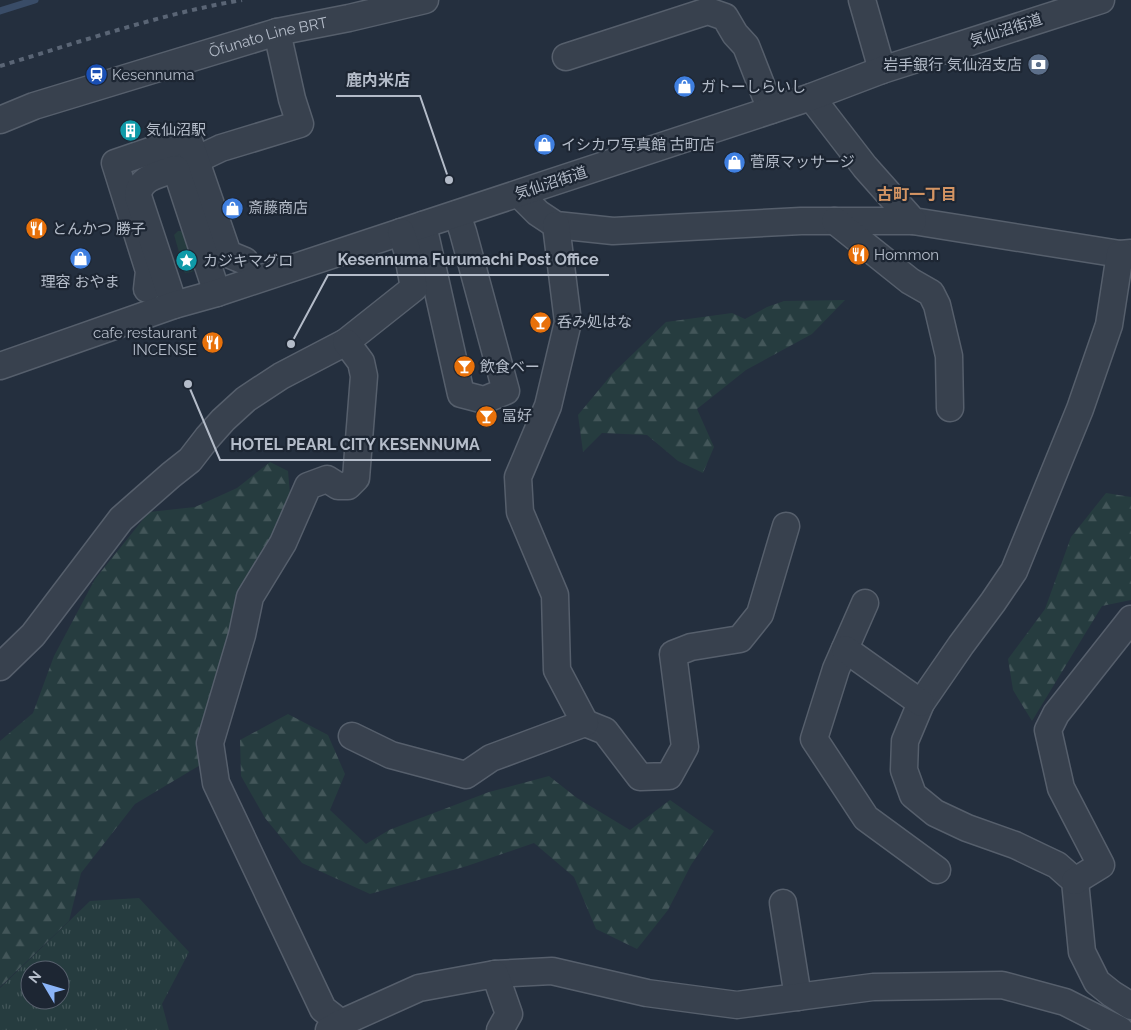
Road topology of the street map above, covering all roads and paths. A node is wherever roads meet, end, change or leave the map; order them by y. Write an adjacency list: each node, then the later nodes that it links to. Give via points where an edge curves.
1 (425, 0): 4 (street, Ōfunato Line BRT)
2 (862, 0): 6 (street)
3 (1101, 0): 6 (street, 気仙沼街道)
4 (279, 39): 9 (street, Ōfunato Line BRT, via 34,106); 10 (street, via 111,96); 11 (street, via 300,124 221,148)
5 (566, 56): 8 (street, via 708,11 725,17 746,46)
6 (882, 70): 7 (street, 気仙沼街道)
7 (811, 97): 8 (street, 気仙沼街道); 15 (street, via 865,167)
8 (771, 110): 12 (street, 気仙沼街道)
9 (0, 120)
10 (0, 128)
11 (186, 165): 19 (street, via 228,254); 20 (street, via 188,138 115,163 149,271); 21 (street); 22 (street, via 153,176 138,189)
12 (519, 194): 13 (street, 気仙沼街道); 16 (street)
13 (457, 214): 17 (street, 気仙沼街道); 17 (street, via 506,391 484,400 461,394)
14 (835, 221): 15 (street); 16 (street, via 613,231); 25 (street, via 931,294 938,305 949,356)
15 (913, 221): 18 (street)
16 (556, 225): 32 (street, via 568,322 548,406 518,477 520,512 555,595 557,670)
17 (412, 229): 21 (street, 気仙沼街道); 23 (street, via 407,250 414,288)
18 (1126, 253): 31 (street, via 1109,325 1080,409 1014,571)
19 (245, 261)
20 (147, 289)
21 (216, 293): 22 (street, 気仙沼街道)
22 (174, 305): 24 (street, 気仙沼街道)
23 (346, 342): 30 (street, via 281,376 246,399 223,420 190,460 121,519 33,635); 40 (street, via 360,362 364,376 356,478 348,486 338,486 326,479 308,486 283,543 250,597 210,743 216,783 323,1009)
24 (0, 366)
25 (950, 408)
26 (786, 526): 32 (street, via 760,614 740,639 692,647 673,654 685,747 669,776 640,777 605,731)
27 (865, 603): 29 (street)
28 (1131, 619): 35 (street, via 1056,714 1048,730 1061,788 1101,865)
29 (845, 648): 31 (street); 34 (street, via 814,739 866,818)
30 (0, 667)
31 (921, 703): 35 (street, via 905,741 904,770 913,795 935,813 1057,865)
32 (585, 723): 33 (street, via 491,758 466,775 391,755)
33 (352, 736)
34 (937, 870)
35 (1075, 881): 39 (street, via 1082,952 1097,982)
36 (783, 903): 38 (street)
37 (495, 974): 38 (street, via 552,972 647,993 737,1004); 40 (street, via 419,988); 41 (street, via 509,1014)
38 (798, 997): 42 (street, via 873,986 1002,985 1065,1002)
39 (1131, 1007): 42 (street)
40 (335, 1027)
41 (500, 1030)
42 (1119, 1030)

